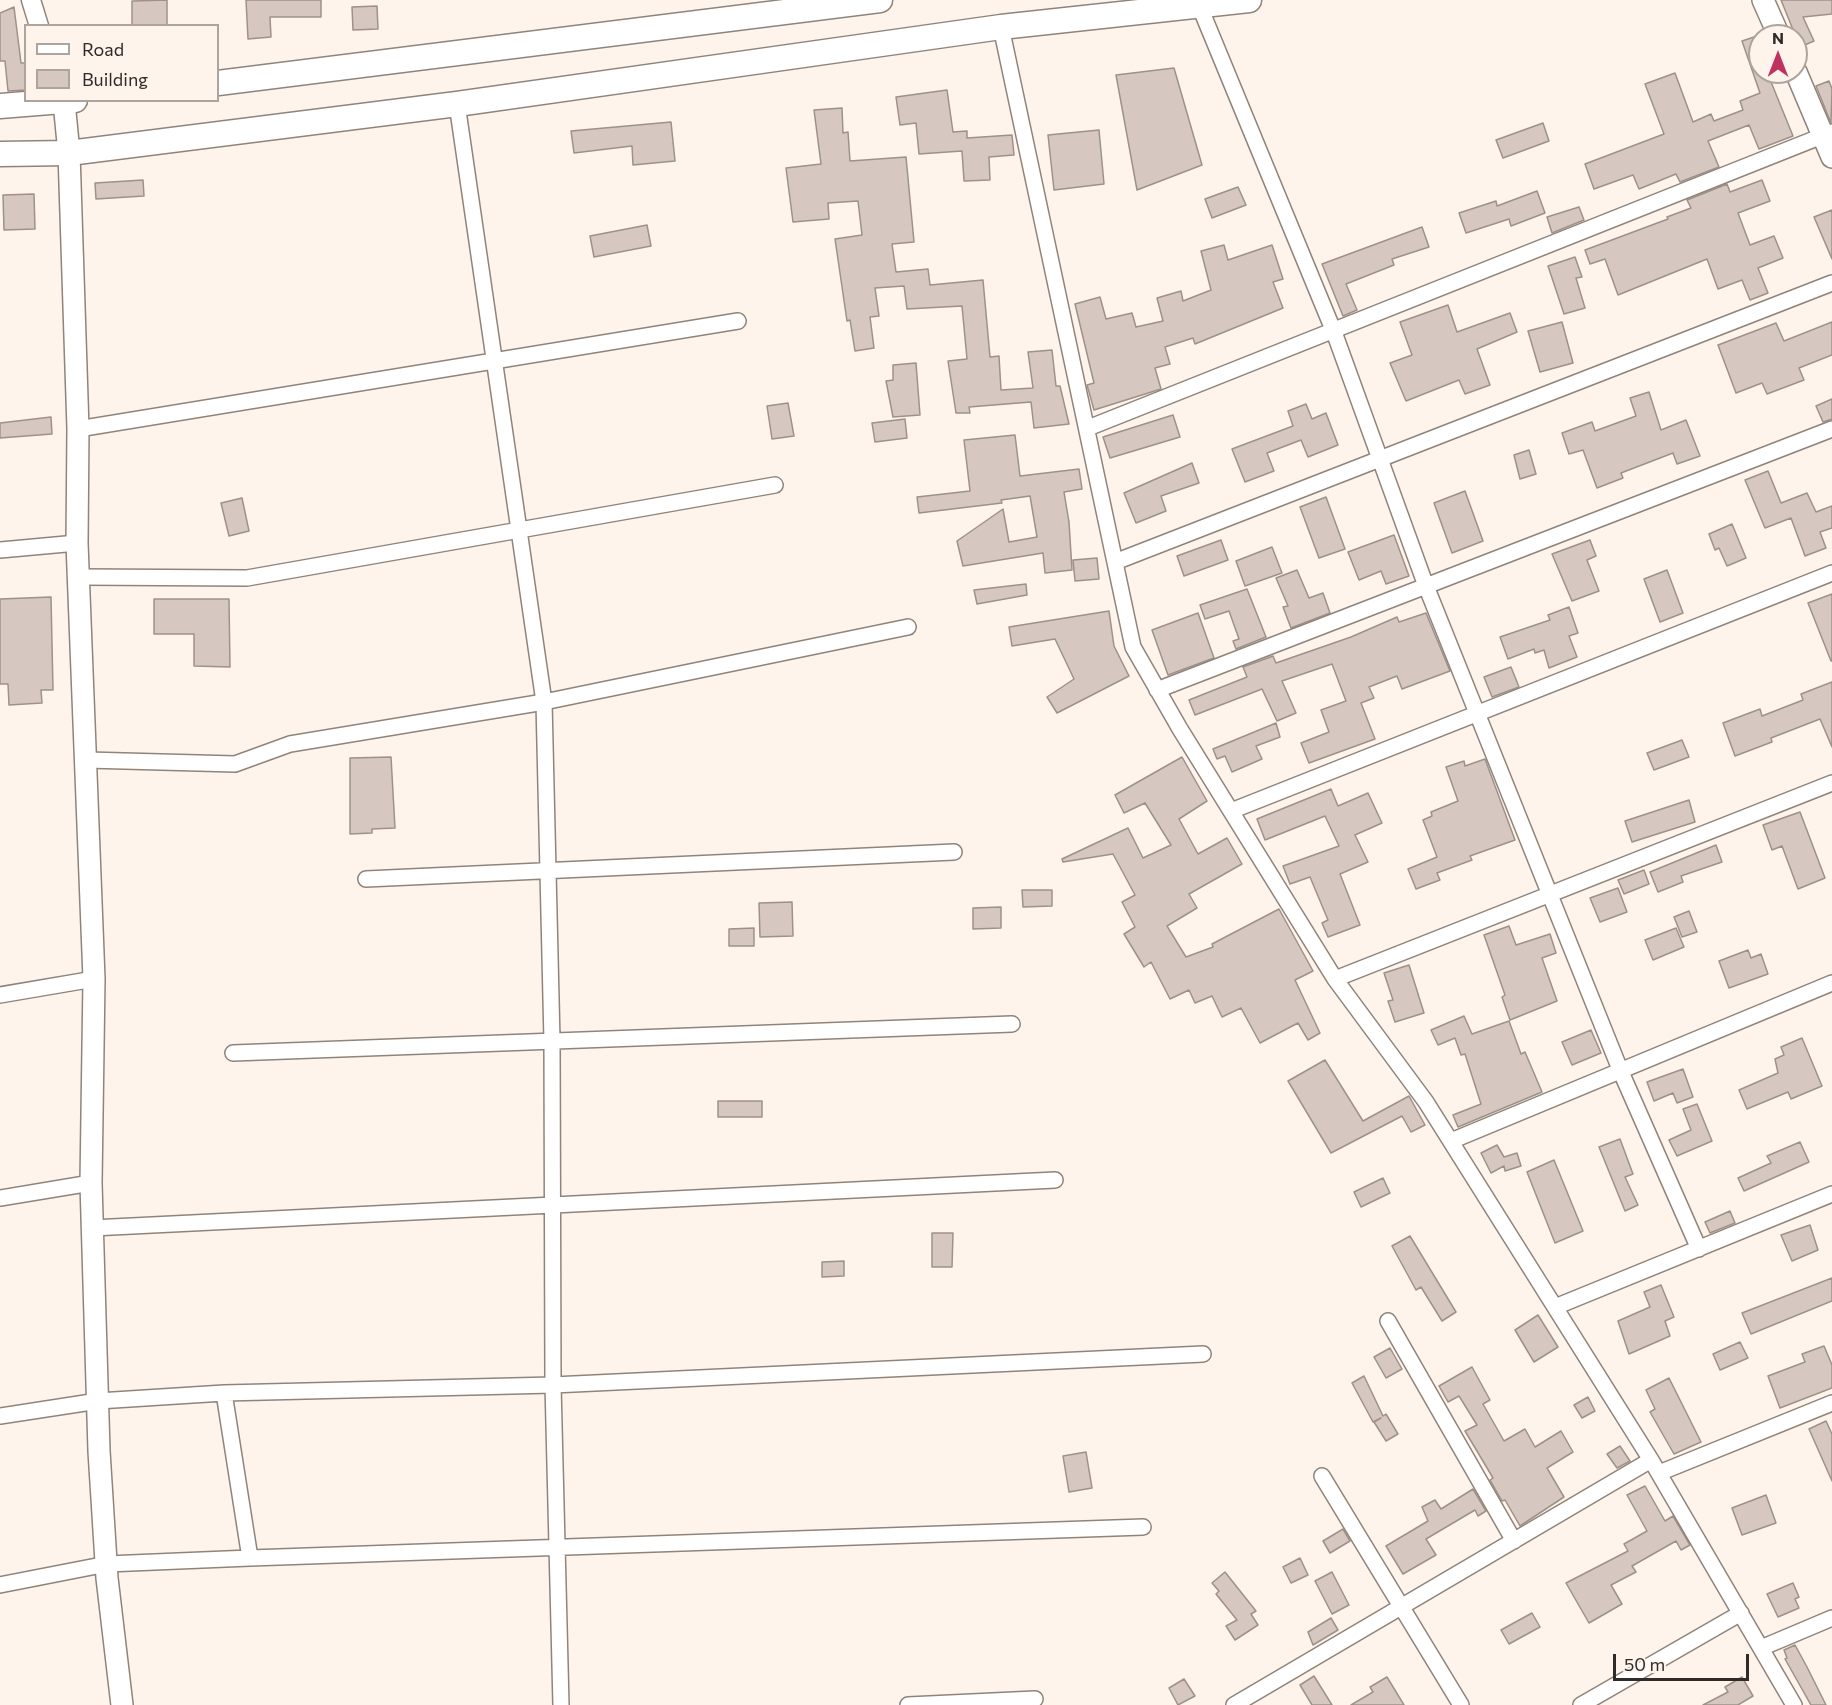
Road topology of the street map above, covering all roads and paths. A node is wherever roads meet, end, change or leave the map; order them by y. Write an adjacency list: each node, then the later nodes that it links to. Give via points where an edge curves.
1 (31, 0): 6 (street)
2 (880, 0): 9 (main road)
3 (1249, 0): 5 (main road)
4 (1763, 0): 7 (main road)
5 (1198, 3): 8 (main road); 21 (street)
6 (38, 24)
7 (1774, 24)
8 (1001, 27): 13 (main road); 23 (street)
9 (219, 83)
10 (1802, 84): 15 (main road)
11 (54, 102): 14 (main road)
12 (67, 102): 16 (main road)
13 (457, 104): 16 (main road); 22 (street)
14 (0, 106)
15 (1828, 134): 18 (main road); 21 (street)
16 (69, 153): 17 (main road); 24 (main road)
17 (0, 154)
18 (1832, 157)
19 (1832, 283): 26 (street)
20 (738, 321): 22 (street)
21 (1334, 332): 23 (street); 26 (street)
22 (493, 363): 24 (street); 28 (street)
23 (1088, 428): 31 (street)
24 (78, 429): 29 (main road)
25 (1832, 429): 34 (street)
26 (1380, 459): 31 (street); 34 (street)
27 (775, 485): 28 (street)
28 (519, 531): 33 (street, via 247,578); 37 (street)
29 (77, 543): 30 (street); 33 (main road)
30 (0, 550)
31 (1115, 562): 36 (street, via 1133,647)
32 (1832, 573): 38 (street)
33 (80, 577): 39 (main road)
34 (1426, 586): 36 (street); 38 (street)
35 (908, 627): 37 (street)
36 (1157, 690): 41 (street)
37 (544, 702): 39 (street, via 290,744 235,764); 43 (street)
38 (1477, 714): 41 (street); 45 (street)
39 (87, 760): 46 (main road)
40 (1832, 783): 45 (street)
41 (1231, 811): 47 (street)
42 (954, 852): 43 (street)
43 (548, 872): 44 (street); 51 (street)
44 (366, 879)
45 (1551, 894): 47 (street); 53 (street)
46 (94, 979): 49 (street); 56 (main road)
47 (1335, 979): 54 (street)
48 (1832, 983): 53 (street)
49 (0, 995)
50 (1012, 1024): 51 (street)
51 (552, 1041): 52 (street); 59 (street)
52 (233, 1053)
53 (1621, 1072): 54 (street); 61 (street)
54 (1451, 1141): 62 (street)
55 (1055, 1180): 59 (street)
56 (91, 1183): 58 (street); 60 (main road)
57 (1832, 1194): 61 (street)
58 (0, 1198)
59 (550, 1207): 60 (street); 65 (street)
60 (92, 1228): 67 (main road)
61 (1699, 1249): 62 (street)
62 (1555, 1307): 70 (street)
63 (1388, 1321): 73 (street)
64 (1203, 1354): 65 (street)
65 (553, 1385): 66 (street); 74 (street)
66 (224, 1393): 67 (street); 75 (street)
67 (98, 1401): 69 (street); 76 (main road)
68 (1832, 1403): 70 (street)
69 (0, 1416)
70 (1655, 1466): 73 (street); 79 (street)
71 (1322, 1476): 78 (street)
72 (1143, 1527): 74 (street)
73 (1514, 1541): 78 (street)
74 (557, 1549): 75 (street); 84 (street)
75 (250, 1558): 76 (street)
76 (106, 1564): 77 (street); 83 (main road)
77 (0, 1585)
78 (1401, 1607): 86 (street); 87 (street)
79 (1740, 1613): 81 (street); 88 (street)
80 (1832, 1618): 81 (street)
81 (1761, 1648): 89 (street)
82 (1035, 1699): 85 (street)
83 (122, 1705)
84 (561, 1705)
85 (908, 1705)
86 (1234, 1705)
87 (1461, 1705)
88 (1581, 1705)
89 (1794, 1705)

